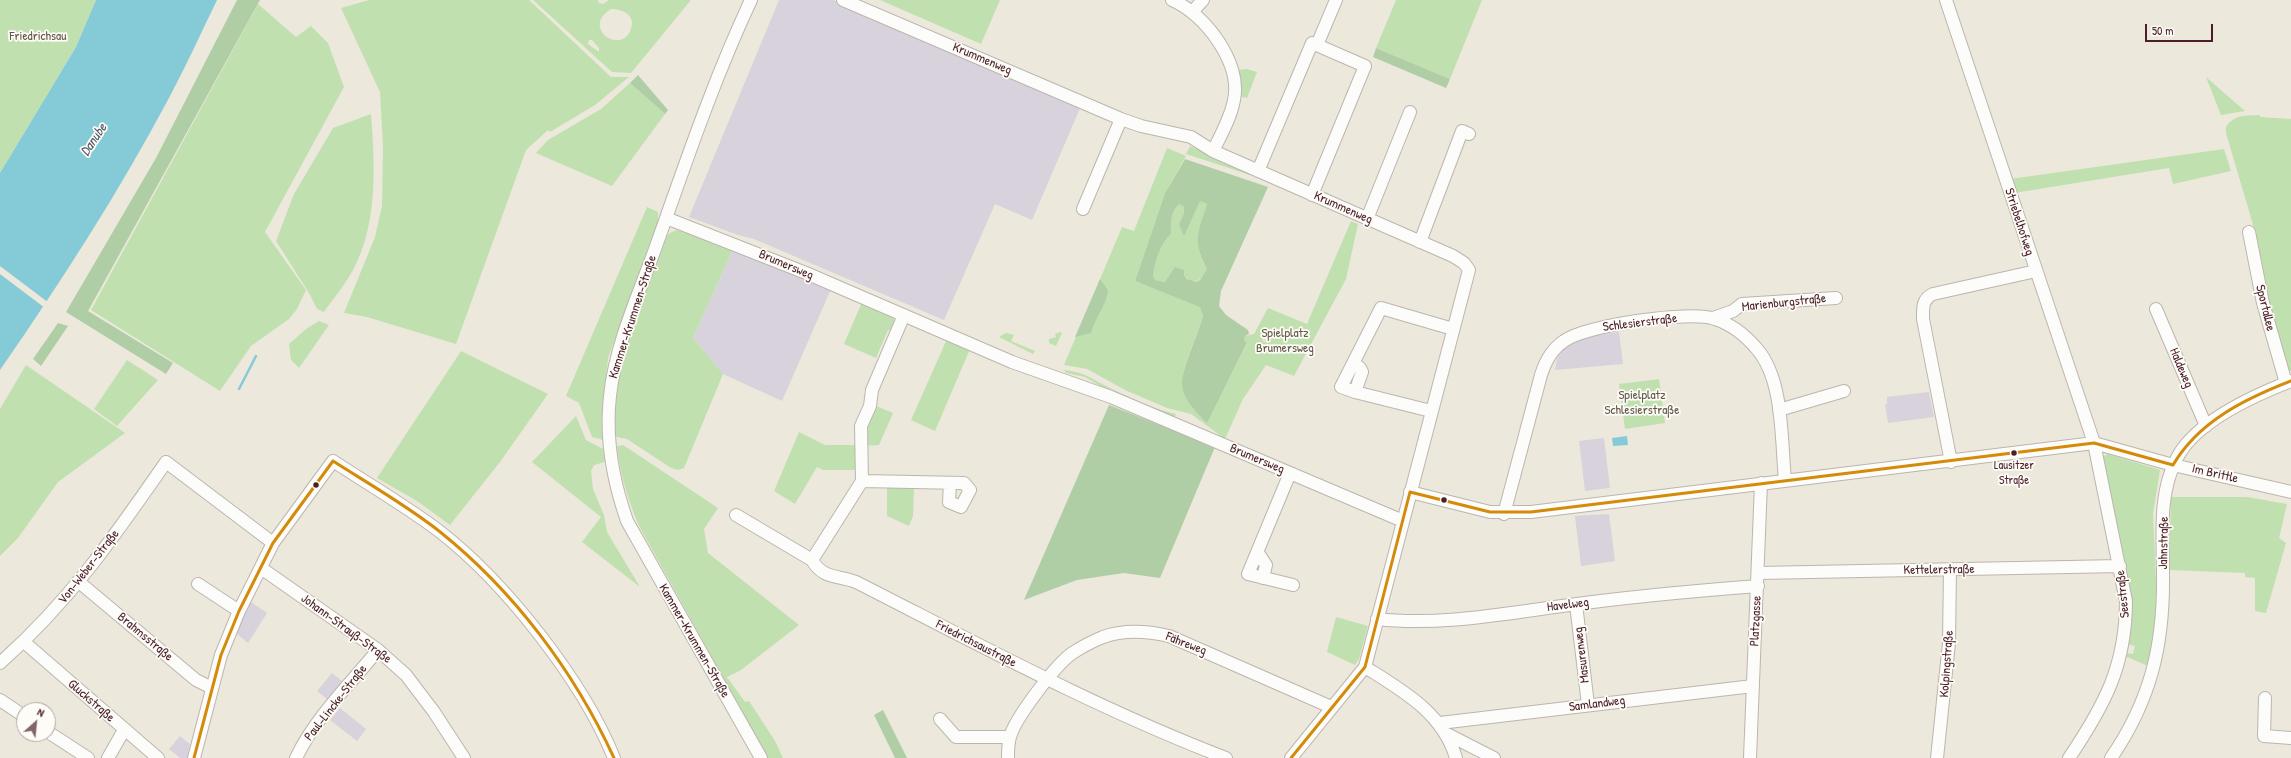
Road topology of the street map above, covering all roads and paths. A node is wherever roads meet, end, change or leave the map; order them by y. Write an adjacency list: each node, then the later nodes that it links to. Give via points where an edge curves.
1 (751, 0): 16 (street, Kammer-Krummen-Straße, via 712,91)
2 (843, 0): 10 (street, Krummenweg)
3 (1172, 0): 7 (street)
4 (1203, 0): 7 (street)
5 (1336, 0): 8 (street)
6 (1946, 0): 20 (street, Striebelhofweg)
7 (1193, 12): 12 (street, via 1217,41 1234,70 1234,100)
8 (1317, 45): 13 (street, via 1312,43); 14 (street, via 1365,66)
9 (1410, 112): 17 (street)
10 (1121, 119): 12 (street, Krummenweg, via 1161,130 1188,144); 15 (street)
11 (1469, 134): 19 (street, via 1462,131)
12 (1213, 151): 13 (street, Krummenweg)
13 (1258, 171): 14 (street, Krummenweg)
14 (1312, 195): 17 (street, Krummenweg)
15 (1083, 209)
16 (666, 218): 24 (street, Brumersweg); 85 (street, Kammer-Krummen-Straße, via 629,321 614,373 608,412 611,462 627,521)
17 (1367, 219): 19 (street, Krummenweg)
18 (2249, 232): 28 (street, Sportallee, via 2263,303)
19 (1420, 242): 26 (street, Krummenweg, via 1453,256 1469,270)
20 (2036, 271): 33 (street, Striebelhofweg); 34 (street, via 1933,294 1925,299 1923,319)
21 (1836, 298): 23 (street, Marienburgstraße, via 1742,304)
22 (2156, 309): 32 (street, Haldeweg)
23 (1733, 311): 25 (street, Marienburgstraße); 27 (street, Marienburgstraße, via 1732,320)
24 (904, 315): 36 (street, Brumersweg, via 1012,362 1056,377 1082,379 1111,397); 38 (street, via 872,390 870,406 860,426)
25 (1713, 318): 27 (street, Schlesierstraße); 43 (street, Schlesierstraße, via 1677,317 1597,328 1580,332 1564,341 1550,354 1543,369)
26 (1453, 329): 31 (street); 31 (street, via 1384,303 1341,387)
27 (1736, 329): 30 (street, Schlesierstraße, via 1758,350 1772,372)
28 (2289, 382): 32 (street, Jahnstraße, via 2248,400)
29 (1844, 391): 30 (street)
30 (1779, 410): 37 (street, Schlesierstraße)
31 (1432, 411): 41 (street)
32 (2206, 426): 35 (street, Jahnstraße, via 2182,450)
33 (2094, 443): 34 (street); 35 (street, Im Brittle); 48 (street, Seestraße)
34 (1951, 462): 37 (street)
35 (2173, 465): 42 (street, Im Brittle); 94 (street, Jahnstraße, via 2166,490 2162,524 2163,605 2156,664 2137,714)
36 (1290, 473): 45 (street, Brumersweg); 54 (street, via 1248,574)
37 (1785, 480): 40 (street)
38 (862, 481): 39 (street); 47 (street)
39 (950, 483)
40 (1761, 483): 43 (street); 51 (street, Platzgasse)
41 (1410, 492): 43 (street); 45 (street)
42 (2291, 492)
43 (1504, 514)
44 (736, 516): 47 (street, Friedrichsaustraße)
45 (1402, 521): 58 (street)
46 (274, 543): 49 (street); 52 (street, Von-Weber-Straße, via 166,462 112,540); 84 (street, via 333,461 440,532 480,568 522,614 561,663 590,709)
47 (812, 560): 63 (street, Friedrichsaustraße, via 816,568 838,580 856,582)
48 (2120, 566): 50 (street, Kettelerstraße); 93 (street, Seestraße, via 2126,601 2126,624 2118,666 2094,722)
49 (261, 568): 57 (street); 60 (street, Johann-Strauß-Straße)
50 (1950, 570): 51 (street, Kettelerstraße); 92 (street, Kolpingstraße, via 1949,642)
51 (1759, 573): 55 (street, Platzgasse)
52 (79, 582): 59 (street, Von-Weber-Straße); 65 (street, Brahmsstraße, via 196,680)
53 (198, 584): 57 (street)
54 (1293, 585)
55 (1758, 586): 56 (street, Havelweg); 64 (street, Platzgasse)
56 (1576, 604): 58 (street, Havelweg, via 1444,619); 68 (street, Masurenweg)
57 (239, 611): 65 (street, via 224,644)
58 (1377, 620): 62 (street)
59 (24, 642): 61 (street, Von-Weber-Straße); 73 (street, Gluckstraße)
60 (378, 650): 82 (street, Paul-Lincke-Straße, via 332,704 300,748); 83 (street, Johann-Strauß-Straße, via 406,675)
61 (0, 663)
62 (1365, 667): 69 (street); 72 (street, via 1408,694)
63 (1047, 681): 69 (street, Fähreweg, via 1071,654 1103,637 1148,631 1194,646); 76 (street, Fähreweg, via 1015,725); 87 (street, Friedrichsaustraße, via 1171,737)
64 (1753, 686): 68 (street, Samlandweg); 91 (street, Platzgasse)
65 (212, 688): 81 (street)
66 (2265, 698): 77 (street, via 2264,736)
67 (0, 700): 70 (street)
68 (1588, 706): 72 (street, Samlandweg)
69 (1331, 707): 88 (street)
70 (16, 711)
71 (940, 719): 76 (street, via 956,737)
72 (1440, 723): 74 (street)
73 (124, 730): 79 (street); 80 (street, Gluckstraße)
74 (1447, 734): 89 (street); 90 (street)
75 (56, 737): 78 (street)
76 (1010, 737): 86 (street)
77 (2291, 738)
78 (88, 758)
79 (108, 758)
80 (158, 758)
81 (194, 758)
82 (296, 758)
83 (464, 758)
84 (614, 758)
85 (761, 758)
86 (1008, 758)
87 (1226, 758)
88 (1291, 758)
89 (1456, 758)
90 (1494, 758)
91 (1750, 758)
92 (1937, 758)
93 (2069, 758)
94 (2111, 758)

